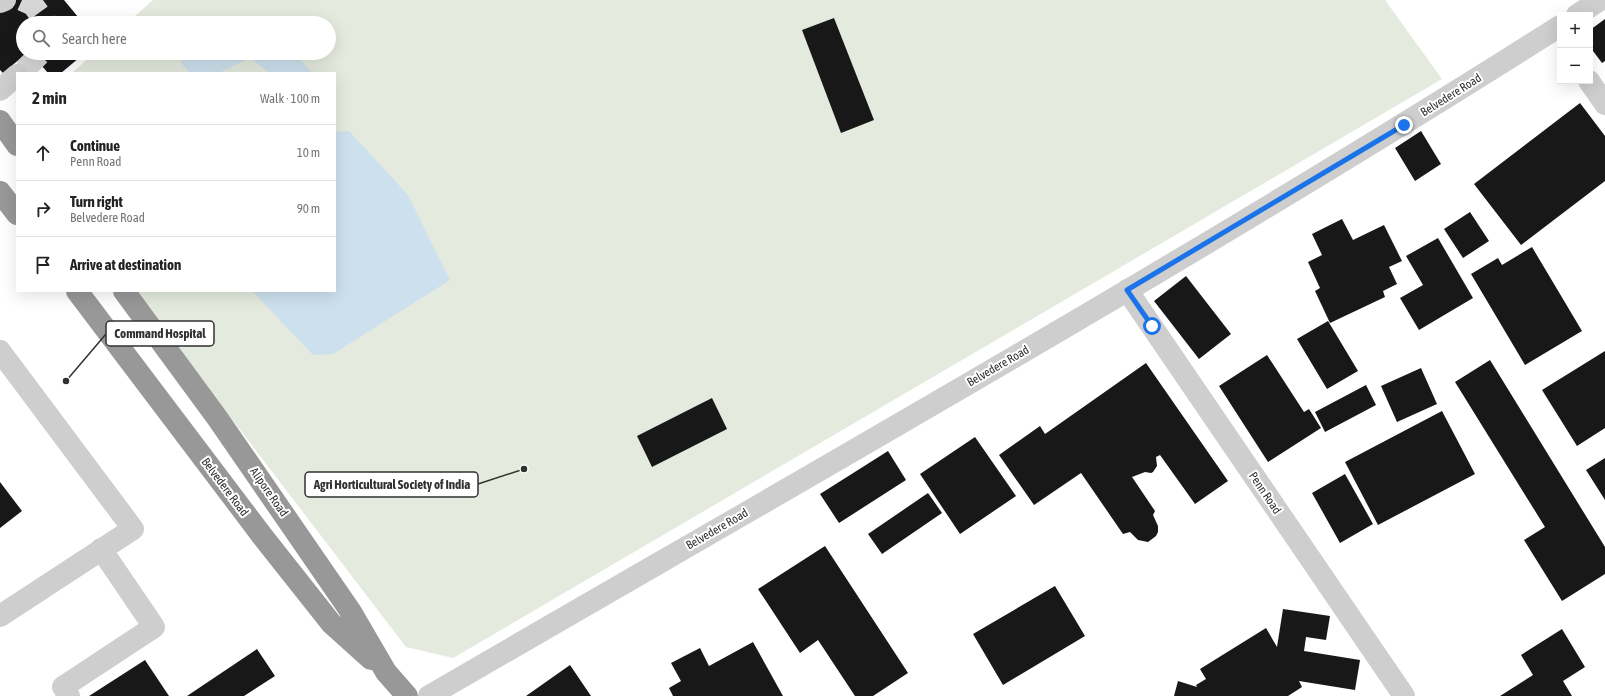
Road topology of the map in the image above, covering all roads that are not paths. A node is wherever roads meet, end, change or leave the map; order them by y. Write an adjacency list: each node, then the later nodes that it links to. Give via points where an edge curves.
1 (5, 0): 3 (street)
2 (1600, 0): 4 (street)
3 (0, 2)
4 (1581, 12)
5 (1557, 32): 14 (street, Belvedere Road)
6 (16, 76): 8 (street)
7 (1591, 84): 9 (street)
8 (0, 90)
9 (1605, 104)
10 (0, 121): 11 (highway)
11 (16, 144)
12 (0, 192): 13 (highway)
13 (16, 213)
14 (1127, 290): 23 (street, Belvedere Road); 24 (street, Penn Road)
15 (78, 292): 20 (highway, Belvedere Road, via 331,623)
16 (125, 292): 20 (highway, Alipore Road, via 218,419 352,612)
17 (0, 351): 18 (street, via 133,529)
18 (101, 549): 19 (street); 21 (street, via 154,627 63,687)
19 (0, 616)
20 (386, 672): 22 (highway, Alipore Road)
21 (69, 696)
22 (407, 696)
23 (429, 696)
24 (1404, 696)

